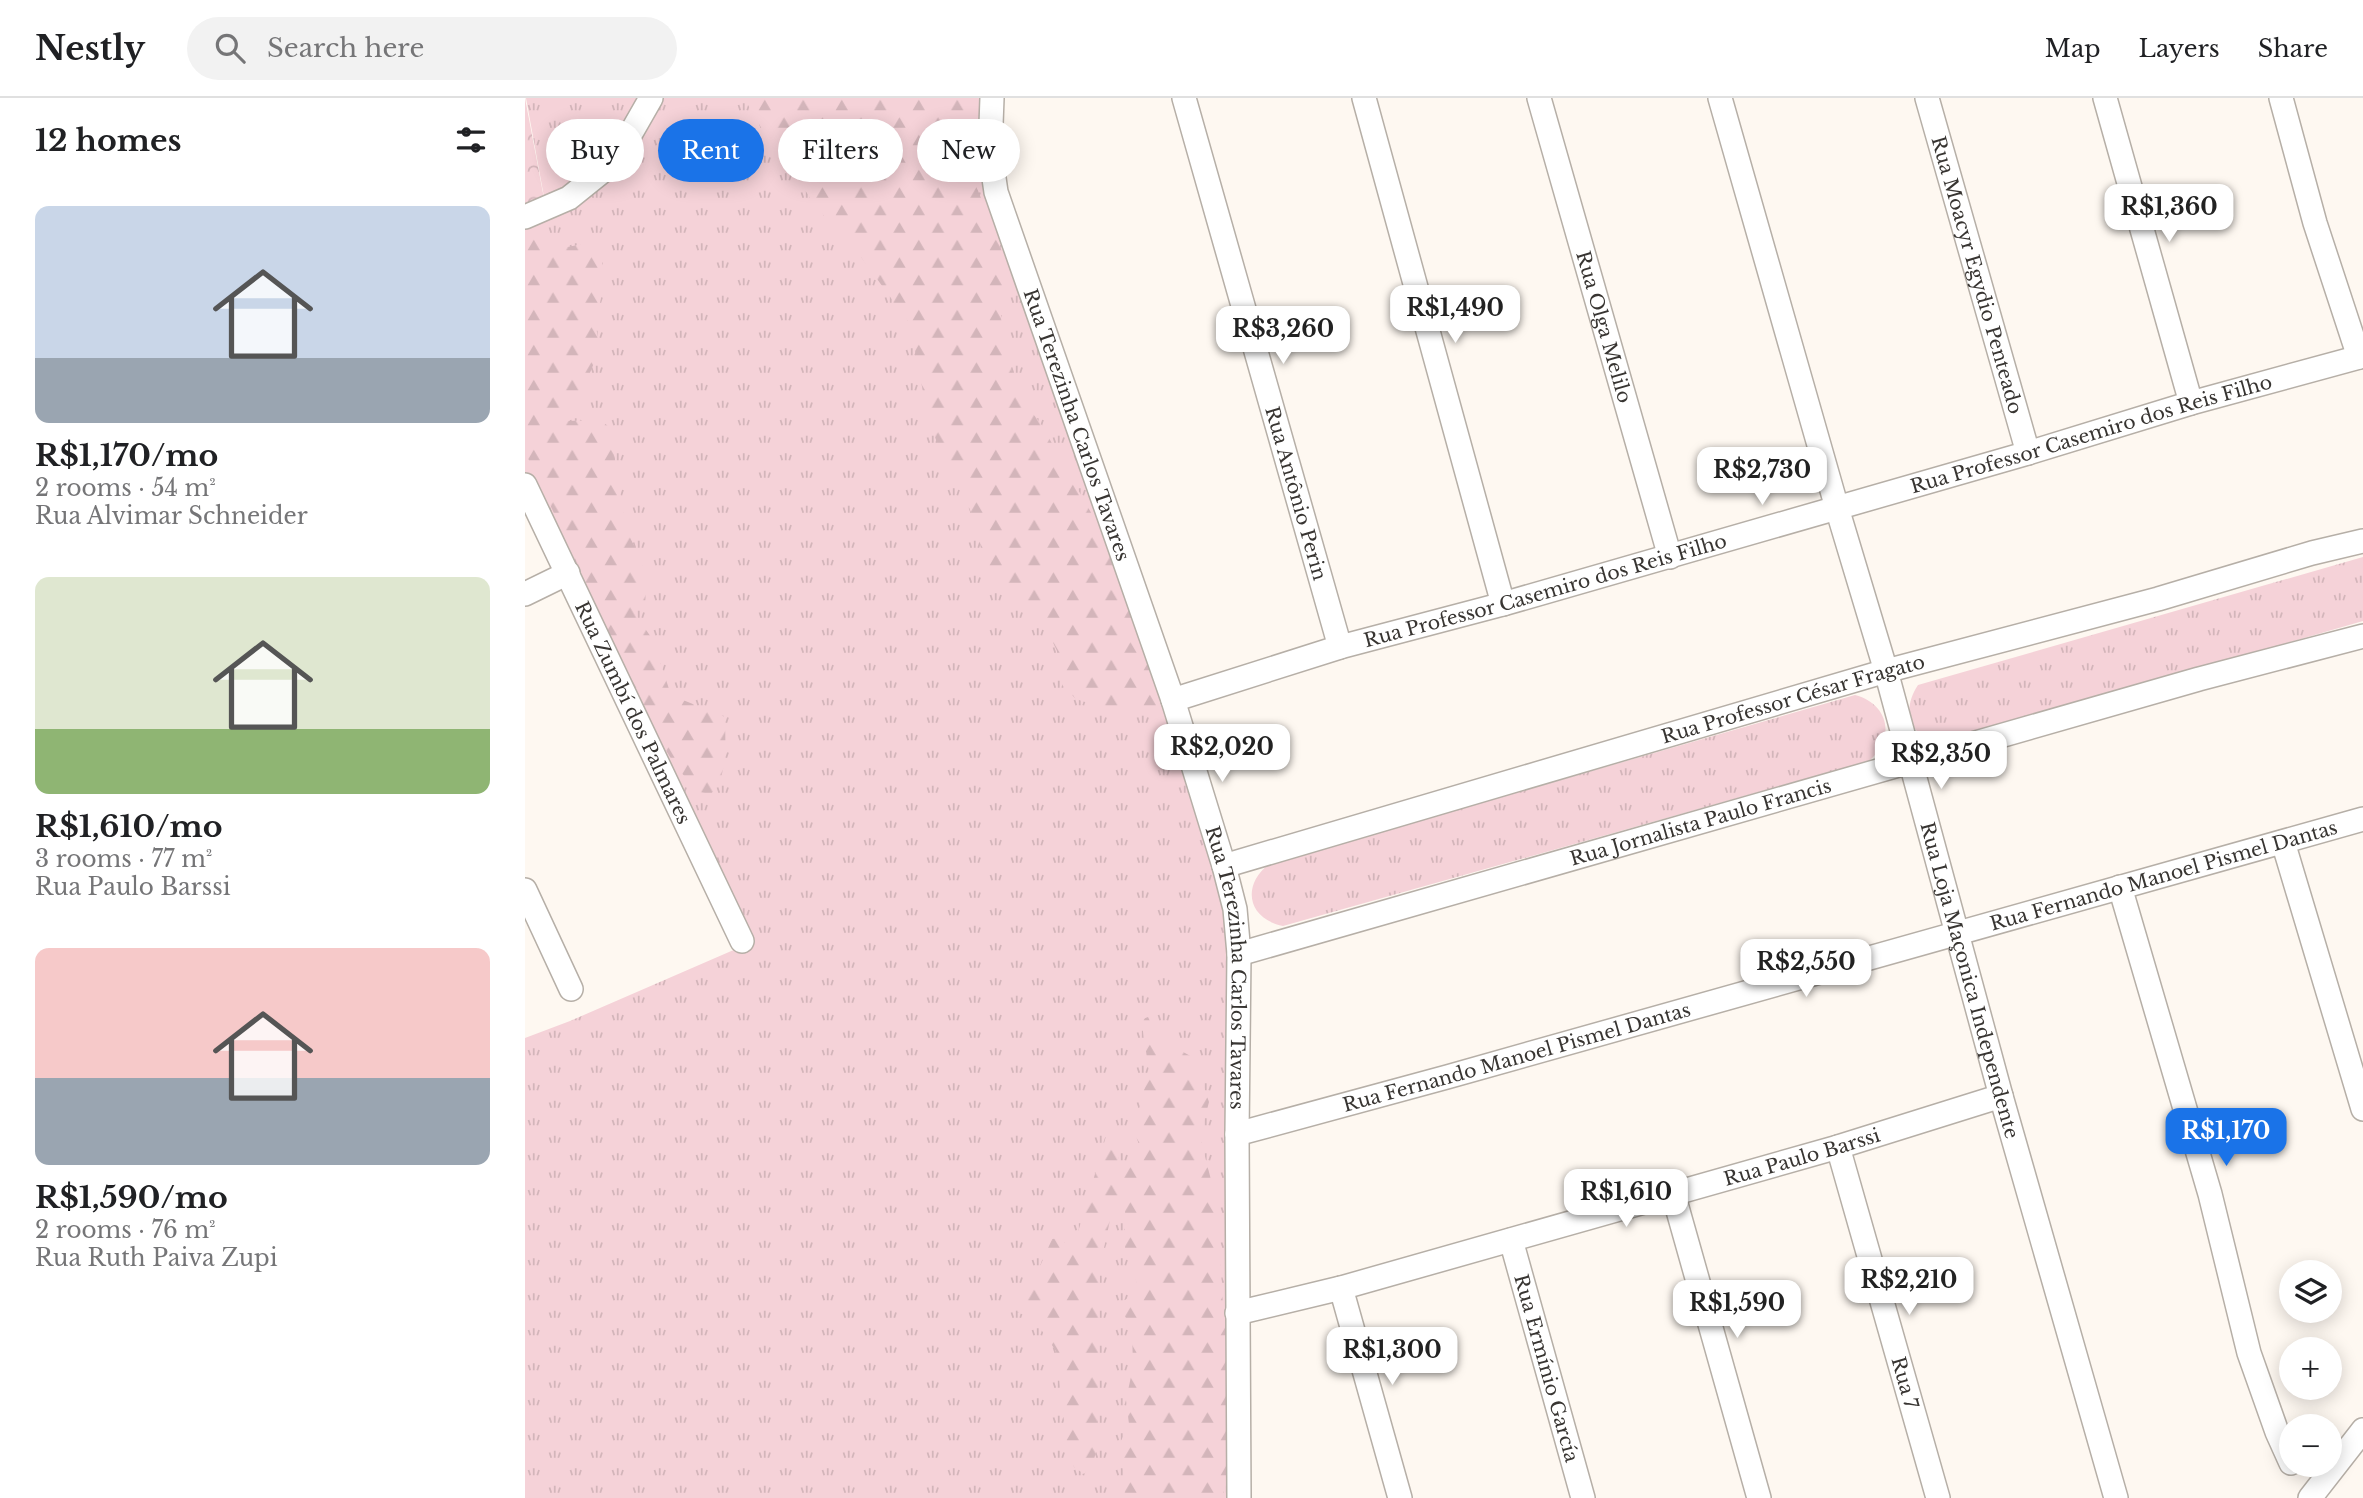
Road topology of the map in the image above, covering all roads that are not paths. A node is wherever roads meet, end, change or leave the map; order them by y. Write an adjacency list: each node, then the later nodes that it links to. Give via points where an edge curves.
1 (651, 98): 10 (street, via 615,161 569,198)
2 (992, 98): 24 (street, Rua Terezinha Carlos Tavares, via 996,192)
3 (1184, 98): 22 (street, Rua Antônio Perin)
4 (1364, 98): 20 (street)
5 (1539, 98): 17 (street, Rua Olga Melilo)
6 (1720, 98): 15 (street, Rua Loja Maçonica Independente)
7 (1927, 98): 13 (street, Rua Moacyr Egydio Penteado)
8 (2105, 98): 12 (street)
9 (2281, 98): 11 (street, via 2315,223)
10 (525, 217)
11 (2361, 356): 12 (street, Rua Professor Casemiro dos Reis Filho)
12 (2191, 403): 13 (street, Rua Professor Casemiro dos Reis Filho)
13 (2028, 453): 15 (street, Rua Professor Casemiro dos Reis Filho)
14 (525, 485): 18 (street, Rua Zumbí dos Palmares)
15 (1837, 508): 17 (street, Rua Professor Casemiro dos Reis Filho); 23 (street, Rua Loja Maçonica Independente)
16 (2363, 541): 23 (street, Rua Professor César Fragato)
17 (1670, 557): 20 (street, Rua Professor Casemiro dos Reis Filho)
18 (568, 573): 19 (street); 32 (street, Rua Zumbí dos Palmares)
19 (525, 594)
20 (1503, 604): 22 (street, Rua Professor Casemiro dos Reis Filho)
21 (2363, 636): 25 (street, Rua Jornalista Paulo Francis)
22 (1340, 647): 24 (street, Rua Professor Casemiro dos Reis Filho)
23 (1886, 671): 25 (street, Rua Loja Maçonica Independente); 28 (street, Rua Professor César Fragato)
24 (1173, 700): 28 (street, Rua Terezinha Carlos Tavares)
25 (1910, 762): 31 (street, Rua Loja Maçonica Independente); 33 (street, Rua Jornalista Paulo Francis)
26 (2363, 819): 27 (street, Rua Fernando Manoel Pismel Dantas)
27 (2283, 842): 29 (street, Rua Fernando Manoel Pismel Dantas); 36 (street)
28 (1224, 866): 33 (street, Rua Terezinha Carlos Tavares, via 1235,909)
29 (2120, 887): 31 (street, Rua Fernando Manoel Pismel Dantas); 44 (street, via 2210,1194 2249,1353)
30 (525, 890): 34 (street)
31 (1958, 933): 35 (street, Rua Loja Maçonica Independente); 37 (street, Rua Fernando Manoel Pismel Dantas)
32 (742, 941)
33 (1239, 954): 37 (street, Rua Terezinha Carlos Tavares)
34 (571, 989)
35 (2001, 1096): 38 (street, Rua Paulo Barssi); 52 (street, Rua Loja Maçonica Independente)
36 (2363, 1109)
37 (1237, 1134): 42 (street, Rua Terezinha Carlos Tavares)
38 (1838, 1147): 39 (street, Rua Paulo Barssi); 51 (street, Rua 7)
39 (1673, 1193): 40 (street, Rua Paulo Barssi); 50 (street)
40 (1511, 1240): 41 (street, Rua Paulo Barssi); 49 (street, Rua Ermínio García)
41 (1341, 1288): 42 (street, Rua Paulo Barssi); 48 (street)
42 (1237, 1313): 47 (street, Rua Terezinha Carlos Tavares)
43 (2363, 1430): 46 (street)
44 (2279, 1437)
45 (2298, 1477): 46 (street)
46 (2310, 1497)
47 (1238, 1498)
48 (1400, 1498)
49 (1583, 1498)
50 (1759, 1498)
51 (1938, 1498)
52 (2116, 1498)

